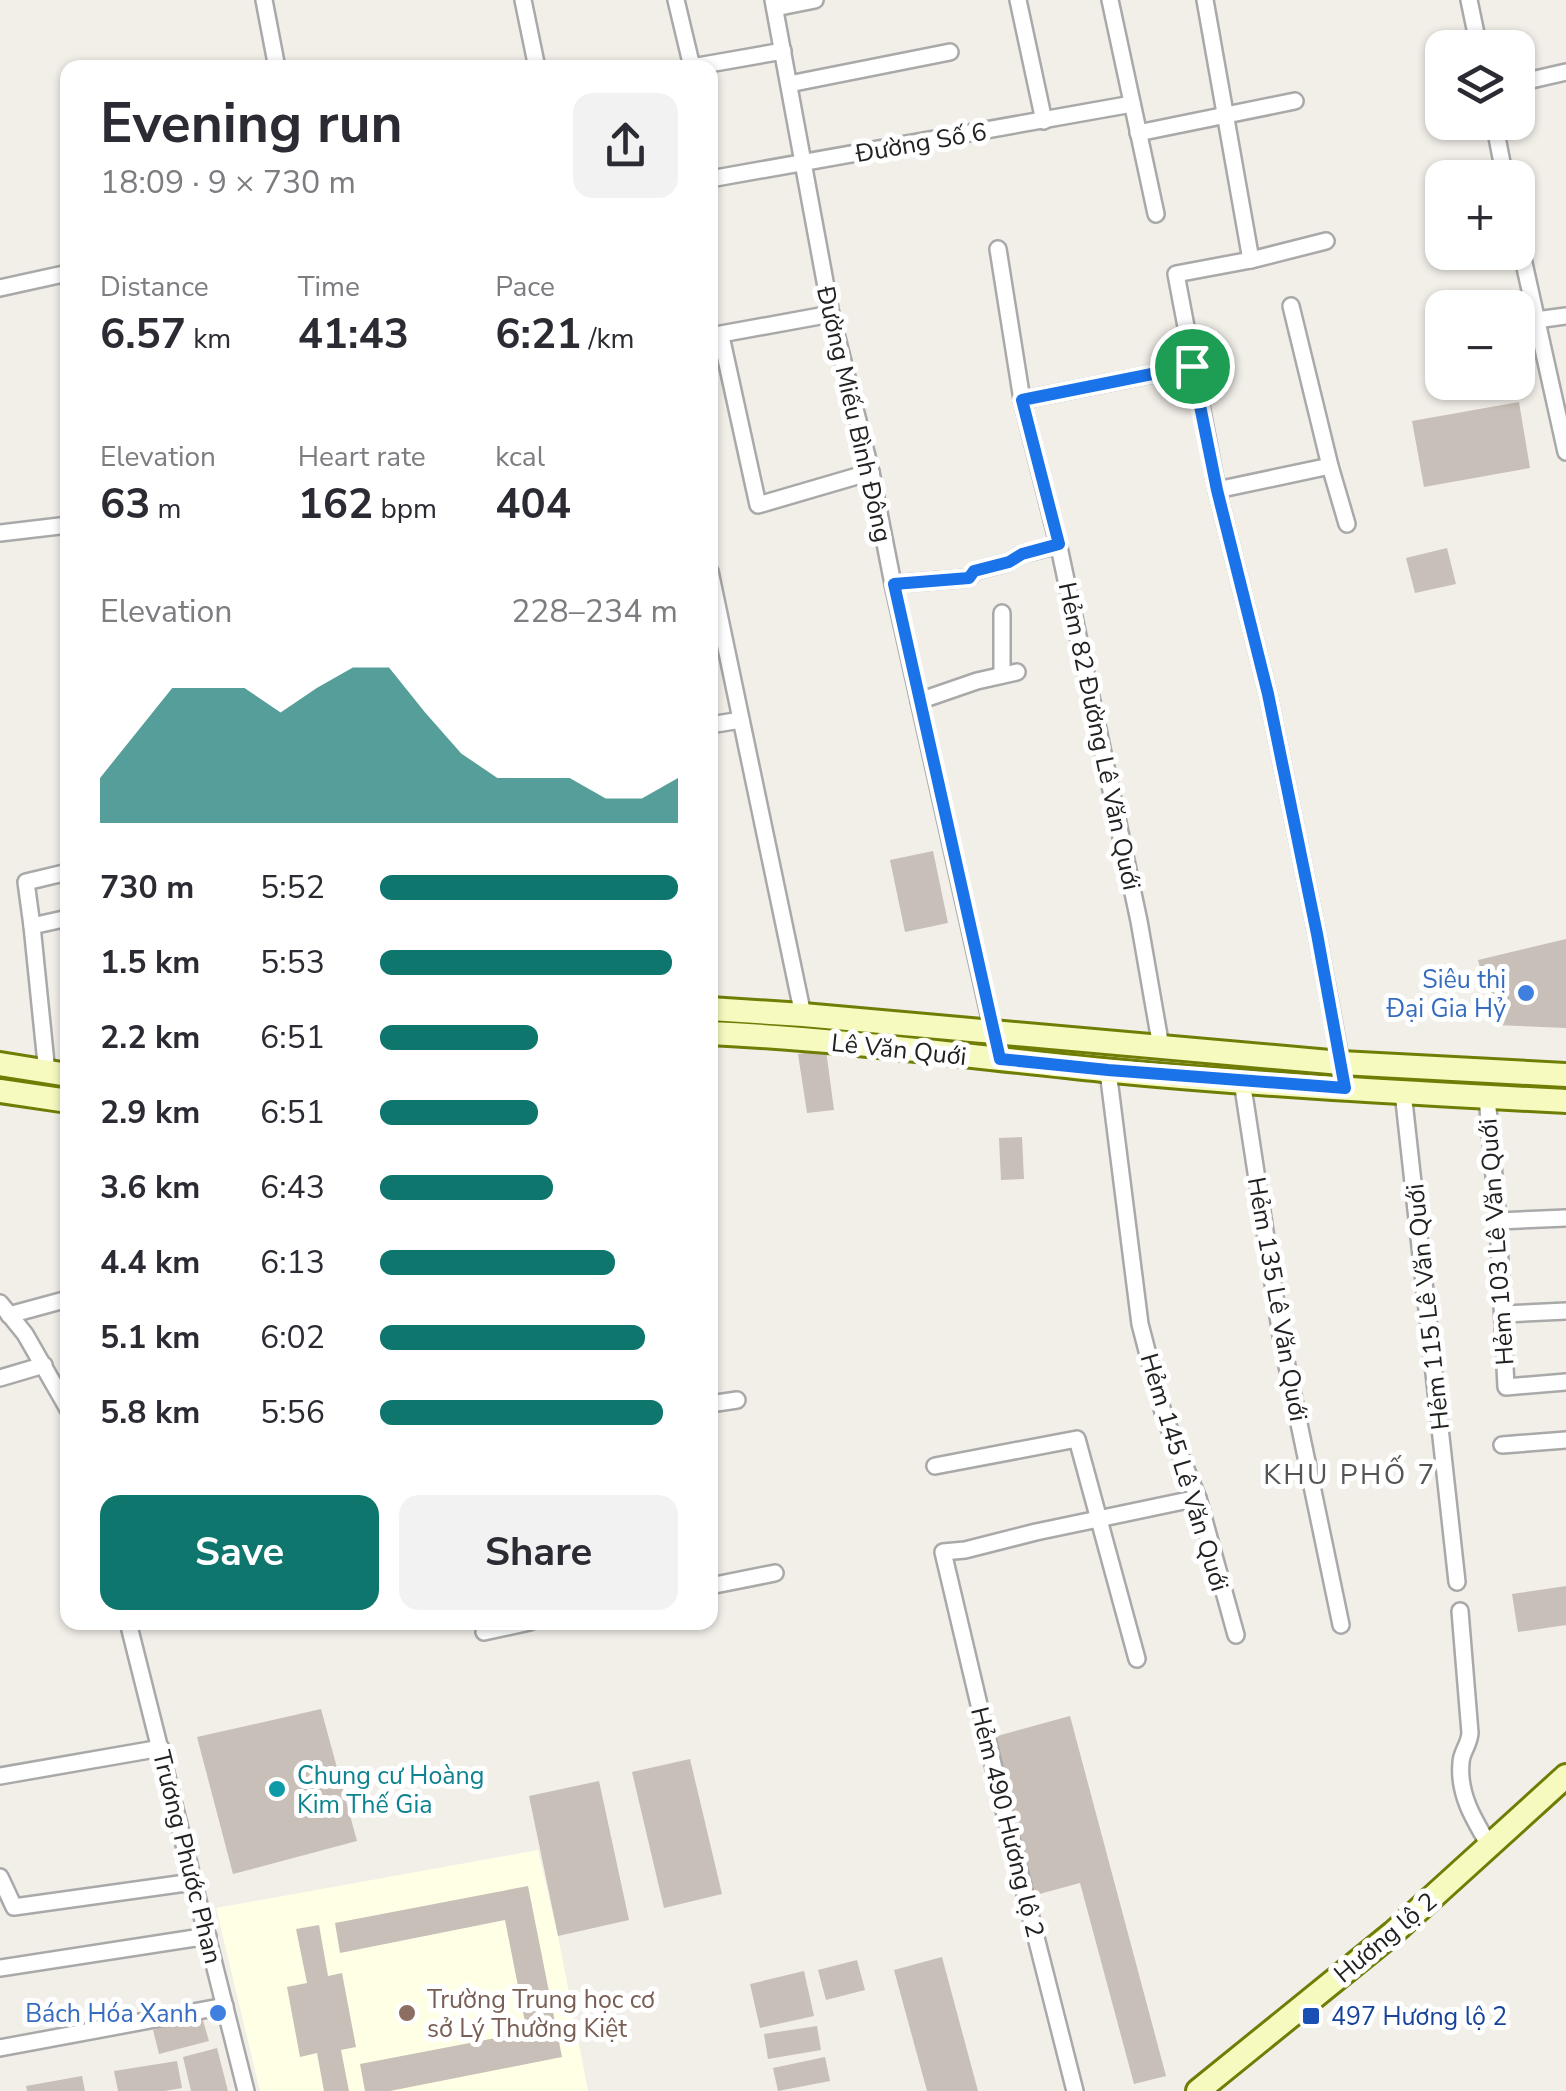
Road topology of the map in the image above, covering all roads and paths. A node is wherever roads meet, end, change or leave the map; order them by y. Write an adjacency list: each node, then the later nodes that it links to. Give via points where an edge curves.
1 (264, 0): 13 (street)
2 (523, 0): 14 (street)
3 (676, 0): 15 (street)
4 (815, 0): 9 (street)
5 (1018, 0): 23 (street)
6 (1110, 0): 21 (street)
7 (1205, 0): 22 (street)
8 (1469, 0): 10 (street)
9 (774, 4): 11 (street, Đường Miếu Bình Đông)
10 (1475, 30)
11 (783, 52): 16 (street); 19 (street, Đường Miếu Bình Đông)
12 (950, 52): 19 (street)
13 (275, 60)
14 (535, 60)
15 (690, 60)
16 (718, 63)
17 (1566, 72): 18 (street)
18 (1535, 79)
19 (789, 84): 25 (street, Đường Miếu Bình Đông)
20 (1295, 101): 22 (street)
21 (1132, 104): 23 (street, Đường Số 6); 24 (street)
22 (1225, 114): 24 (street); 30 (street)
23 (1044, 120): 25 (street, Đường Số 6)
24 (1138, 133): 27 (street)
25 (803, 162): 26 (street, Đường Số 6); 35 (street, Đường Miếu Bình Đông)
26 (718, 177)
27 (1156, 214)
28 (1326, 241): 30 (street)
29 (998, 250): 41 (street, Hẻm 82 Đường Lê Văn Quới)
30 (1251, 260): 40 (street, via 1176,274)
31 (1525, 270): 37 (street)
32 (60, 275): 33 (street)
33 (0, 288)
34 (1291, 306): 43 (street)
35 (831, 314): 38 (street); 44 (street, Đường Miếu Bình Đông)
36 (1566, 316): 37 (street)
37 (1536, 320): 42 (street)
38 (718, 335)
39 (718, 348): 44 (street, via 758,505)
40 (1192, 366): 41 (street); 45 (street)
41 (1022, 400): 49 (street, Hẻm 82 Đường Lê Văn Quới)
42 (1566, 452)
43 (1330, 466): 45 (street); 46 (street)
44 (871, 472): 50 (street, Đường Miếu Bình Đông)
45 (1217, 490): 65 (street, via 1268,694)
46 (1347, 524)
47 (60, 526): 48 (street)
48 (0, 533)
49 (1059, 544): 50 (street, via 969,578); 63 (street, Hẻm 82 Đường Lê Văn Quới, via 1140,921)
50 (894, 584): 53 (street, Đường Miếu Bình Đông)
51 (718, 611): 54 (street)
52 (1002, 613): 53 (street, via 1009,674)
53 (919, 700): 61 (street, Đường Miếu Bình Đông)
54 (740, 720): 55 (street); 60 (street)
55 (718, 724)
56 (60, 874): 58 (street, via 26,882)
57 (60, 920): 58 (street)
58 (32, 926): 68 (street)
59 (718, 1009): 60 (main road, Lê Văn Quới)
60 (802, 1014): 61 (main road, Lê Văn Quới)
61 (994, 1032): 63 (main road, Lê Văn Quới); 64 (street, Đường Miếu Bình Đông)
62 (718, 1034): 64 (main road, Lê Văn Quới)
63 (1160, 1048): 65 (main road, Lê Văn Quới)
64 (1000, 1059): 67 (main road, Lê Văn Quới)
65 (1340, 1063): 69 (main road, Lê Văn Quới); 71 (street)
66 (0, 1064): 68 (main road)
67 (1108, 1070): 70 (main road, Lê Văn Quới); 93 (street, Hẻm 145 Lê Văn Quới, via 1140,1324 1164,1416)
68 (57, 1074)
69 (1566, 1075)
70 (1242, 1081): 71 (main road, Lê Văn Quới); 99 (street, Hẻm 135 Lê Văn Quới, via 1282,1342)
71 (1345, 1088): 73 (main road, Lê Văn Quới)
72 (0, 1091): 75 (main road)
73 (1403, 1092): 74 (main road, Lê Văn Quới); 96 (street, Hẻm 115 Lê Văn Quới)
74 (1486, 1097): 76 (main road, Lê Văn Quới); 78 (street, Hẻm 103 Lê Văn Quới)
75 (60, 1100)
76 (1566, 1101)
77 (1566, 1218): 78 (street)
78 (1498, 1220): 82 (street, Hẻm 103 Lê Văn Quới)
79 (60, 1300): 80 (street)
80 (4, 1309): 84 (street)
81 (1566, 1311): 82 (street)
82 (1503, 1314): 86 (street, Hẻm 103 Lê Văn Quới, via 1506,1388)
83 (60, 1369): 84 (street)
84 (46, 1370): 85 (street); 87 (street)
85 (0, 1378)
86 (1566, 1382)
87 (60, 1395)
88 (736, 1400): 89 (street)
89 (718, 1403)
90 (1566, 1440): 91 (street)
91 (1502, 1445)
92 (936, 1466): 94 (street, via 1077,1439)
93 (1198, 1498): 94 (street); 103 (street, Hẻm 145 Lê Văn Quới)
94 (1098, 1518): 104 (street); 116 (street, Hẻm 490 Hương lộ 2, via 943,1552)
95 (774, 1572): 97 (street)
96 (1457, 1582)
97 (718, 1584)
98 (1460, 1611): 108 (street, via 1470,1733 1461,1778 1470,1814)
99 (1341, 1625)
100 (130, 1630): 105 (street, Trương Phước Phan)
101 (493, 1630): 102 (street)
102 (484, 1632)
103 (1236, 1635)
104 (1136, 1659)
105 (160, 1748): 106 (street); 110 (street, Trương Phước Phan)
106 (0, 1776)
107 (1566, 1776): 108 (main road, Hương lộ 2)
108 (1490, 1845): 117 (main road, Hương lộ 2)
109 (0, 1877): 110 (street, via 14,1907)
110 (193, 1882): 111 (street, Trương Phước Phan)
111 (208, 1936): 112 (street); 113 (street, Trương Phước Phan)
112 (0, 1968)
113 (225, 2006): 114 (street); 115 (street, Trương Phước Phan)
114 (0, 2048)
115 (246, 2091)
116 (1075, 2091)
117 (1198, 2091)

